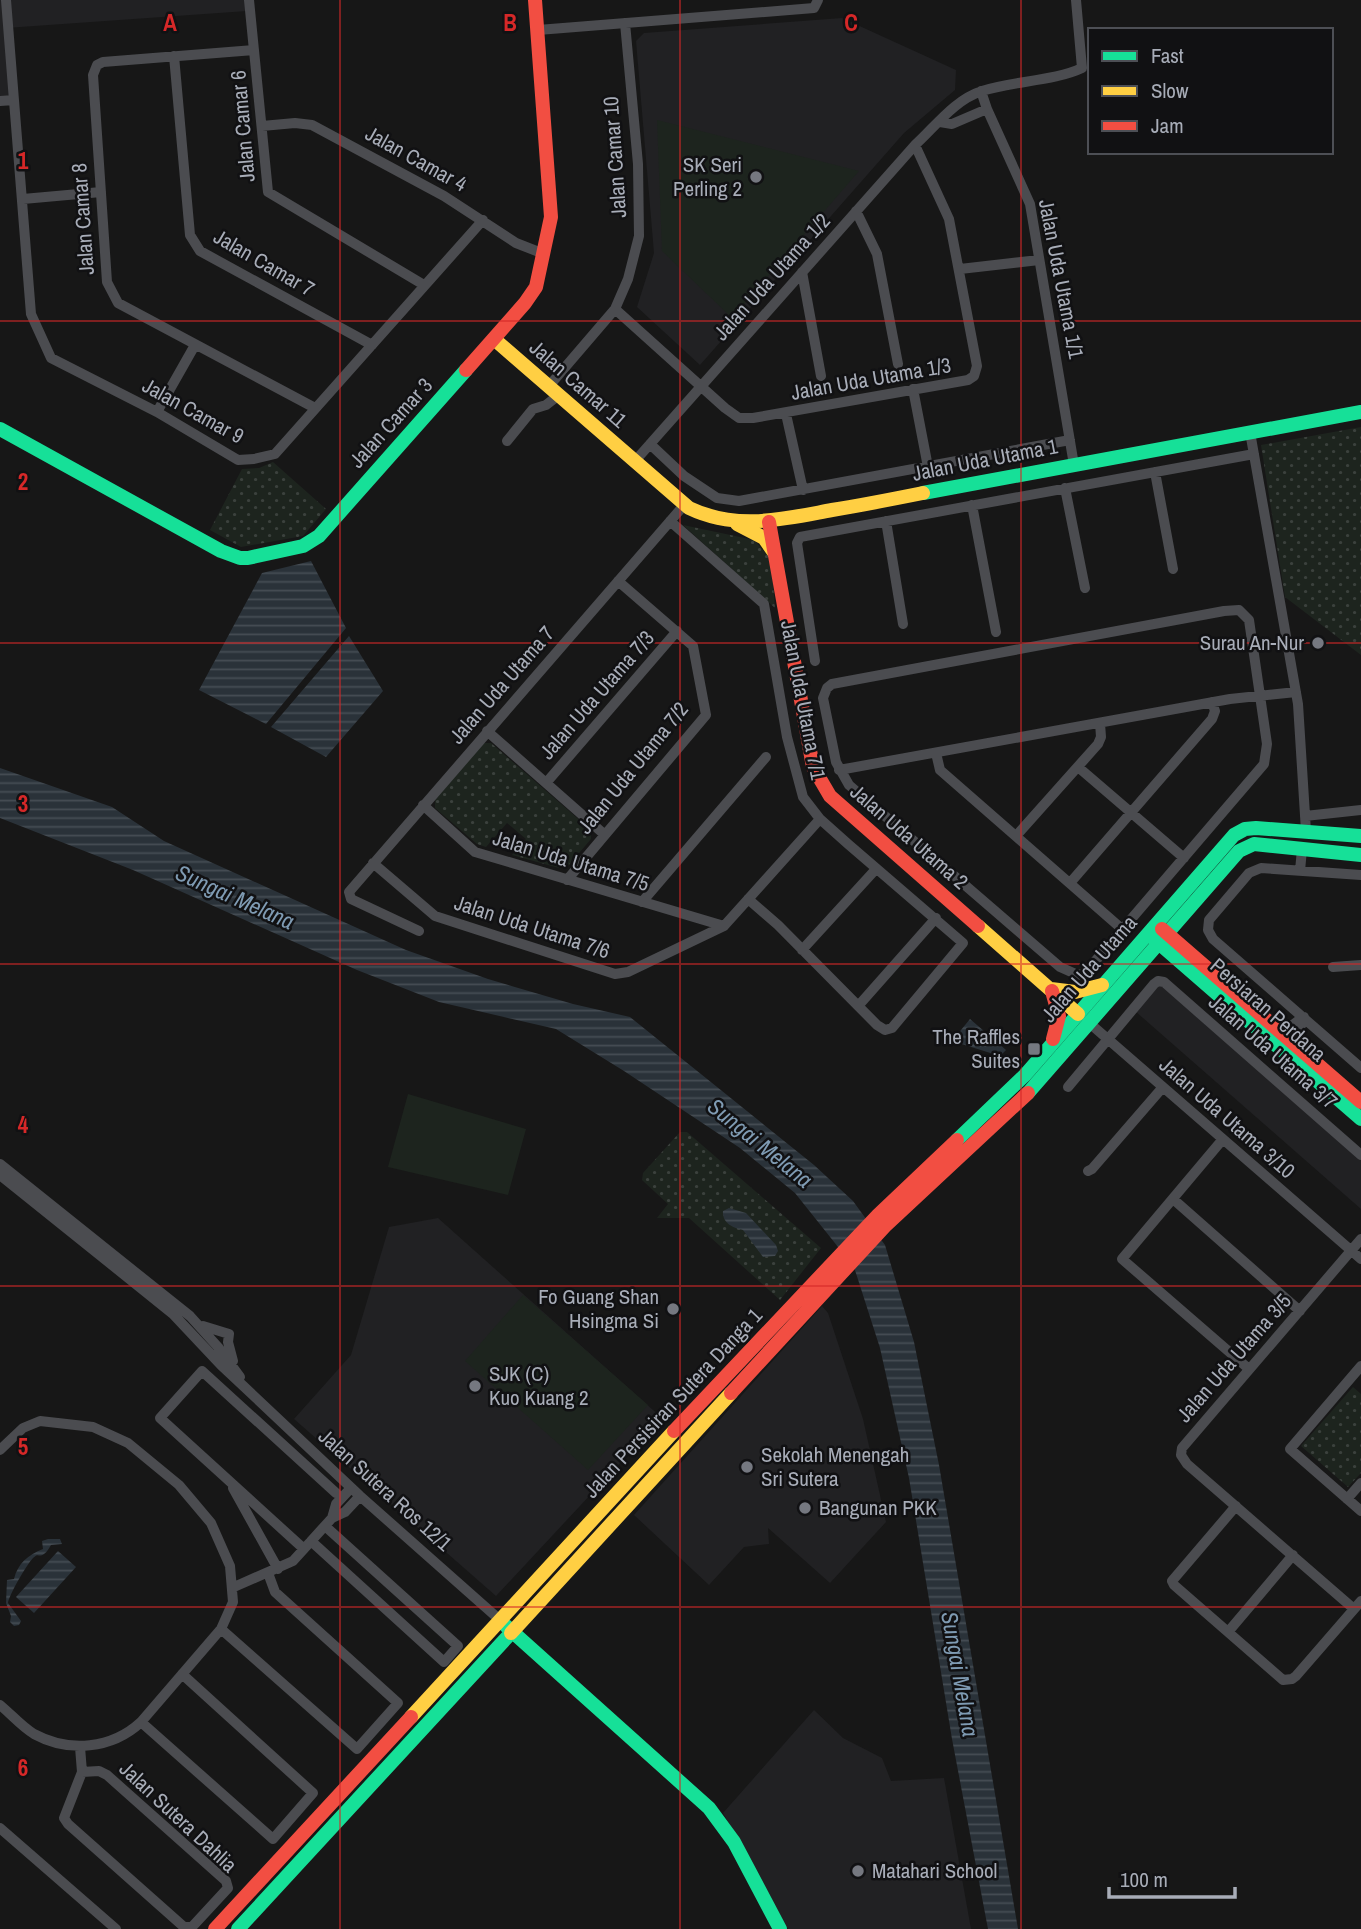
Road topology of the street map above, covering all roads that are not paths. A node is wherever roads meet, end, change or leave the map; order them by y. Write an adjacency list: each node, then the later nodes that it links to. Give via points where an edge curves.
1 (6, 0): 11 (street)
2 (249, 0): 8 (street, Jalan Camar 6)
3 (536, 0): 7 (main road, Jalan Camar 3)
4 (818, 0): 6 (street, via 814,8)
5 (1076, 0): 10 (street, via 1082,68)
6 (625, 23): 7 (street); 26 (street, Jalan Camar 10, via 640,213 628,279)
7 (538, 30): 21 (main road, Jalan Camar 3, via 551,217)
8 (254, 50): 9 (street, Jalan Camar 8); 15 (street, Jalan Camar 6)
9 (174, 56): 17 (street, Jalan Camar 8, via 97,65 93,75); 29 (street, Jalan Camar 7, via 190,235 200,251)
10 (981, 91): 13 (street, Jalan Uda Utama 1/1); 14 (street, Jalan Uda Utama 1/2)
11 (15, 100): 12 (street); 18 (street, Jalan Camar 9)
12 (0, 101)
13 (987, 109): 14 (street, via 952,124); 22 (street, Jalan Uda Utama 1/1, via 1030,204)
14 (940, 122): 16 (street, Jalan Uda Utama 1/2)
15 (262, 126): 20 (street, Jalan Camar 4, via 312,125); 25 (street, Jalan Camar 6, via 268,192)
16 (915, 145): 19 (street, Jalan Uda Utama 1/2); 23 (street, Jalan Uda Utama 1/3, via 949,219)
17 (101, 192): 18 (street); 28 (street, Jalan Camar 8, via 107,282 118,303)
18 (23, 198): 36 (street, Jalan Camar 9, via 31,314 51,358)
19 (856, 211): 24 (street, Jalan Uda Utama 1/2); 30 (street, via 877,254)
20 (482, 220): 21 (street, Jalan Camar 4, via 516,243); 25 (street, Jalan Camar 9)
21 (544, 254): 27 (main road, Jalan Camar 3, via 531,295)
22 (1039, 260): 23 (street); 41 (street, Jalan Uda Utama 1/1)
23 (960, 269): 33 (street, Jalan Uda Utama 1/3, via 976,372 962,382)
24 (802, 272): 31 (street); 32 (street, Jalan Uda Utama 1/2)
25 (424, 285): 29 (street, Jalan Camar 9)
26 (615, 309): 32 (street, Jalan Uda Utama 1/3); 34 (street, Jalan Camar 10)
27 (494, 339): 34 (main road, Jalan Camar 11); 39 (main road, Jalan Camar 3, via 319,536 303,547 247,558 222,551)
28 (195, 345): 35 (street, Jalan Camar 8); 36 (street)
29 (372, 345): 35 (street, Jalan Camar 9)
30 (898, 364)
31 (821, 376)
32 (701, 386): 38 (street, Jalan Uda Utama 1/3, via 739,418); 43 (street, Jalan Uda Utama 1/2)
33 (913, 389): 38 (street, Jalan Uda Utama 1/3); 47 (street)
34 (554, 391): 42 (street, Jalan Camar 10, via 546,405 533,409); 45 (main road, Jalan Camar 11)
35 (315, 408): 36 (street, Jalan Camar 9, via 275,454 237,460)
36 (157, 412)
37 (1361, 412): 40 (main road, Jalan Uda Utama 1)
38 (786, 414): 50 (street)
39 (0, 429)
40 (1250, 432): 44 (street); 46 (main road, Jalan Uda Utama 1)
41 (1070, 440): 46 (street, Jalan Uda Utama 1/1); 47 (street)
42 (507, 441)
43 (650, 444): 45 (street, Jalan Uda Utama 1/2); 50 (street, via 684,476 717,498 748,501)
44 (1254, 454): 48 (street); 66 (street)
45 (635, 461): 51 (main road, Jalan Uda Utama 1)
46 (1074, 465): 53 (main road, Jalan Uda Utama 1)
47 (928, 467): 50 (street)
48 (1155, 472): 49 (street); 59 (street)
49 (1065, 488): 52 (street); 61 (street)
50 (803, 490)
51 (685, 504): 54 (street, Jalan Uda Utama 7); 57 (main road, Jalan Uda Utama 1, via 709,517)
52 (972, 505): 55 (street); 64 (street)
53 (799, 516): 56 (main road, Jalan Uda Utama 1); 58 (main road, via 781,529)
54 (670, 521): 60 (street, Jalan Uda Utama 7); 80 (street, Jalan Uda Utama 7/1, via 764,604 799,786)
55 (886, 521): 62 (street); 65 (street, via 800,537 797,543)
56 (769, 522): 57 (main road, Jalan Uda Utama 1); 58 (main road, Jalan Uda Utama 2)
57 (736, 523): 58 (main road, via 764,538)
58 (774, 552): 109 (main road, Jalan Uda Utama 2, via 813,767 830,796)
59 (1173, 569)
60 (618, 580): 63 (street, Jalan Uda Utama 7/2); 70 (street, Jalan Uda Utama 7)
61 (1086, 588)
62 (903, 624)
63 (677, 631): 75 (street, Jalan Uda Utama 7/3); 82 (street, Jalan Uda Utama 7/2, via 693,646 706,715)
64 (996, 632)
65 (815, 661)
66 (1296, 692): 67 (street); 79 (street)
67 (1260, 695): 68 (street); 74 (street, via 1249,620 1239,610 1224,611 832,684 823,698); 87 (street, via 1267,744 1264,764)
68 (1212, 702): 69 (street); 78 (street, via 1212,719)
69 (1100, 723): 71 (street); 73 (street, via 1101,737)
70 (487, 731): 75 (street); 76 (street, Jalan Uda Utama 7)
71 (936, 753): 74 (street); 83 (street, via 940,770)
72 (766, 757): 95 (street)
73 (1078, 767): 78 (street); 83 (street)
74 (839, 770): 100 (street, via 849,785 1069,972 1085,973)
75 (546, 783): 82 (street)
76 (423, 805): 88 (street, Jalan Uda Utama 7); 92 (street, Jalan Uda Utama 7/5, via 475,852)
77 (1361, 810): 79 (street)
78 (1130, 813): 87 (street); 93 (street)
79 (1305, 816): 81 (street)
80 (820, 819): 89 (street, Jalan Uda Utama 7/1); 94 (street)
81 (1306, 831): 84 (main road, Jalan Uda Utama); 99 (main road, Jalan Uda Utama, via 1256,828 1234,835)
82 (605, 835): 92 (street, Jalan Uda Utama 7/2)
83 (1016, 836): 93 (street)
84 (1361, 836)
85 (1302, 849): 86 (main road, Jalan Uda Utama); 90 (street); 96 (main road, Jalan Uda Utama, via 1245,847)
86 (1361, 855)
87 (1184, 858): 100 (street)
88 (373, 863): 98 (street, Jalan Uda Utama 7/6, via 435,916 615,974); 101 (street, Jalan Uda Utama 7, via 348,896)
89 (876, 869): 97 (street, Jalan Uda Utama 7/1); 103 (street)
90 (1300, 872): 91 (street); 112 (street, via 1261,868 1250,873 1209,920 1208,930)
91 (1361, 875)
92 (567, 880): 95 (street, Jalan Uda Utama 7/5)
93 (1070, 883): 100 (street)
94 (748, 900): 98 (street); 103 (street)
95 (642, 902): 98 (street, Jalan Uda Utama 7/5)
96 (1186, 913): 102 (main road, Jalan Uda Utama); 104 (main road)
97 (936, 918): 111 (street); 111 (street, Jalan Uda Utama 7/1, via 963,943 892,1028 877,1026)
98 (724, 926)
99 (1152, 928): 102 (main road, Persiaran Perdana); 108 (main road, Jalan Uda Utama)
100 (1122, 929)
101 (419, 931)
102 (1163, 939): 104 (main road, Persiaran Perdana); 105 (main road, Jalan Uda Utama)
103 (802, 950): 111 (street)
104 (1179, 952): 105 (main road); 110 (main road, Persiaran Perdana); 121 (main road, Persiaran Perdana)
105 (1142, 963): 113 (main road, Jalan Uda Utama)
106 (1361, 965): 107 (street)
107 (1334, 967)
108 (1102, 985): 109 (main road, via 1075,992); 113 (main road, Jalan Uda Utama)
109 (1051, 989): 113 (main road, Jalan Uda Utama 2); 115 (main road, via 1059,1016)
110 (1240, 997): 112 (street, via 1285,1027); 117 (main road, Persiaran Perdana)
111 (859, 1005)
112 (1304, 1017): 116 (street); 117 (street, via 1298,1040 1332,1070)
113 (1084, 1018): 114 (street, Jalan Uda Utama 3/10); 115 (main road, Jalan Uda Utama); 128 (main road, Jalan Uda Utama, via 1039,1083)
114 (1107, 1039): 118 (street); 119 (street, Jalan Uda Utama 3/10); 123 (street, Jalan Uda Utama 3/7, via 1158,981 1164,982)
115 (1050, 1046): 128 (main road, Jalan Uda Utama)
116 (1361, 1068)
117 (1338, 1082): 120 (main road, Persiaran Perdana)
118 (1068, 1087)
119 (1163, 1087): 122 (street, Jalan Uda Utama 3/10); 125 (street)
120 (1361, 1102)
121 (1361, 1119)
122 (1223, 1139): 127 (street); 131 (street, Jalan Uda Utama 3/10)
123 (1361, 1155)
124 (0, 1164): 129 (street)
125 (1088, 1171)
126 (0, 1175): 129 (street)
127 (1173, 1199): 134 (street); 138 (street, via 1122,1259)
128 (882, 1220): 133 (main road, Jalan Persisiran Sutera Danga 1)
129 (67, 1224): 135 (street); 136 (street)
130 (1361, 1239): 131 (street, Jalan Uda Utama 3/5)
131 (1351, 1251): 132 (street, Jalan Uda Utama 3/10); 134 (street, Jalan Uda Utama 3/5)
132 (1361, 1259)
133 (842, 1264): 156 (main road, Jalan Persisiran Sutera Danga 1, via 639,1469); 158 (main road, Jalan Persisiran Sutera Danga 1)
134 (1300, 1311): 138 (street, Jalan Uda Utama 3/5)
135 (199, 1325): 136 (street); 139 (street, via 229,1334)
136 (214, 1351): 139 (street, Jalan Sutera Ros 12/1); 140 (street, Jalan Sutera Ros 12/1)
137 (1361, 1366): 147 (street, via 1290,1449)
138 (1249, 1369): 148 (street, Jalan Uda Utama 3/5, via 1182,1448 1181,1455)
139 (236, 1370): 140 (street, Jalan Sutera Ros 12/1)
140 (245, 1387): 144 (street, Jalan Sutera Ros 12/1)
141 (0, 1450): 154 (street, via 23,1428 40,1421 93,1427 128,1443 179,1485 211,1523)
142 (230, 1482): 145 (street, Jalan Sutera Ros 12/1, via 160,1418 202,1371); 151 (street); 153 (street)
143 (1361, 1483): 147 (street)
144 (351, 1488): 146 (street, Jalan Sutera Ros 12/1); 150 (street)
145 (335, 1493)
146 (360, 1496): 150 (street); 156 (street, Jalan Sutera Ros 12/1)
147 (1347, 1499): 149 (street)
148 (1236, 1506): 152 (street, Jalan Uda Utama 3/5); 159 (street, via 1172,1581)
149 (1361, 1511)
150 (328, 1522): 151 (street); 151 (street, via 458,1646 444,1661)
151 (307, 1545): 153 (street, via 293,1561)
152 (1293, 1555): 155 (street, Jalan Uda Utama 3/5); 159 (street)
153 (273, 1571): 154 (street); 157 (street, via 275,1592 398,1703 357,1749)
154 (234, 1587): 157 (street)
155 (1358, 1605): 159 (street, via 1292,1679 1283,1680)
156 (500, 1620): 158 (main road); 167 (main road, Jalan Persisiran Sutera Danga 1)
157 (221, 1629): 160 (street)
158 (512, 1632): 168 (main road, Jalan Persisiran Sutera Danga 1); 169 (main road, via 709,1808 734,1842)
159 (1228, 1632)
160 (182, 1674): 162 (street); 162 (street, via 313,1793 273,1839)
161 (0, 1705): 163 (street, via 33,1733)
162 (141, 1722): 163 (street, via 113,1741)
163 (79, 1747): 164 (street)
164 (82, 1772): 164 (street, Jalan Sutera Dahlia, via 64,1818 68,1824 184,1927 192,1927 228,1888 226,1881 107,1775)
165 (0, 1828): 166 (street)
166 (116, 1929)
167 (215, 1929)
168 (238, 1929)
169 (780, 1929)

